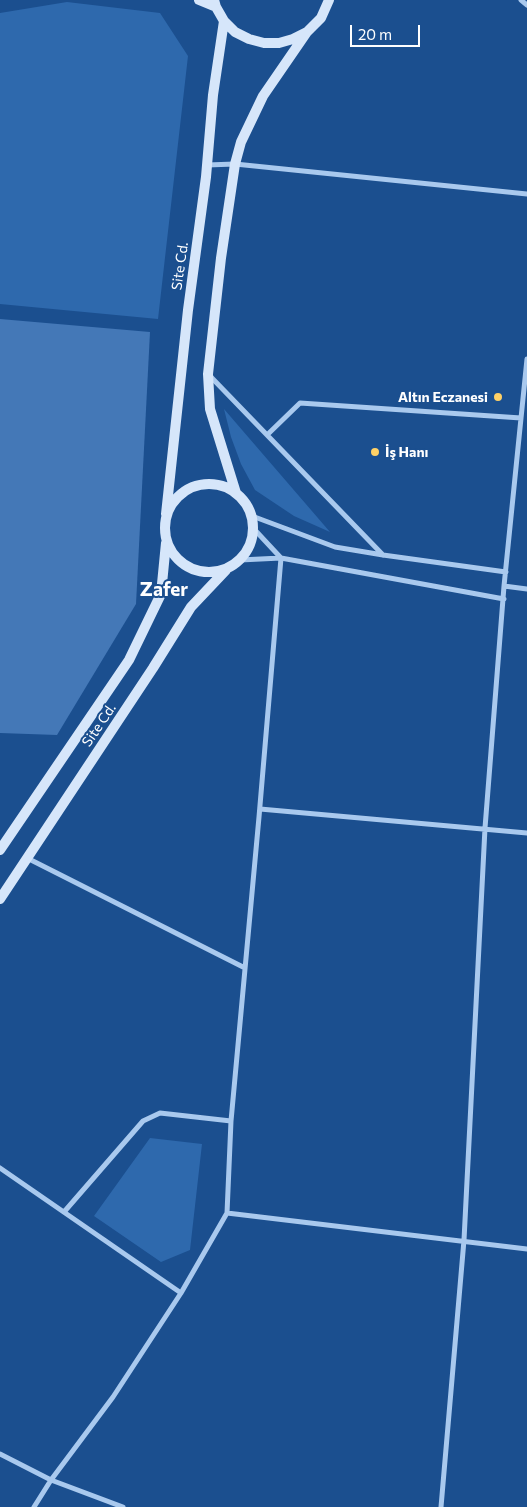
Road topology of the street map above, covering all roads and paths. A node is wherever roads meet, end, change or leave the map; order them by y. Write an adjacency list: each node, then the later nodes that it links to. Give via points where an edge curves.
1 (199, 0): 4 (main road)
2 (328, 0): 7 (main road, via 321,18)
3 (522, 0): 5 (street)
4 (215, 4): 6 (main road)
5 (527, 5)
6 (224, 22): 7 (main road, via 249,39 264,43 278,43); 9 (main road, Site Cd., via 212,95)
7 (307, 32): 8 (main road, via 263,96 241,142)
8 (235, 164): 9 (street); 10 (street); 12 (main road)
9 (207, 165): 16 (main road, Site Cd.)
10 (527, 194)
11 (527, 359): 13 (street)
12 (208, 374): 14 (street); 15 (main road, via 210,409)
13 (521, 418): 14 (street, via 300,403); 24 (street)
14 (267, 435): 20 (street)
15 (236, 493): 16 (main road, via 224,486 196,485 183,492); 17 (main road)
16 (166, 514): 19 (main road)
17 (252, 516): 18 (main road); 20 (street, via 336,547)
18 (254, 529): 21 (street); 22 (main road, via 250,546)
19 (166, 543): 23 (main road, via 180,562 197,572 212,574); 31 (main road, Site Cd., via 161,594 129,660)
20 (383, 555): 24 (street)
21 (281, 558): 22 (street); 27 (street); 28 (street)
22 (240, 560): 23 (main road)
23 (226, 570): 32 (main road, Site Cd., via 191,607)
24 (506, 572): 25 (street)
25 (504, 586): 26 (street); 27 (street)
26 (527, 589)
27 (504, 599): 29 (street)
28 (260, 809): 29 (street); 34 (street)
29 (485, 828): 30 (street); 39 (street)
30 (527, 833)
31 (0, 850)
32 (27, 858): 33 (main road, Site Cd.); 34 (street)
33 (0, 899)
34 (245, 968): 35 (street)
35 (231, 1120): 37 (street, via 160,1113 143,1120); 38 (street)
36 (0, 1168): 37 (street)
37 (64, 1212): 41 (street)
38 (227, 1213): 39 (street); 41 (street)
39 (464, 1240): 40 (street); 46 (street)
40 (527, 1249)
41 (181, 1293): 43 (street, via 113,1397)
42 (0, 1454): 43 (street)
43 (51, 1480): 44 (street); 45 (street)
44 (34, 1507)
45 (123, 1507)
46 (441, 1507)

